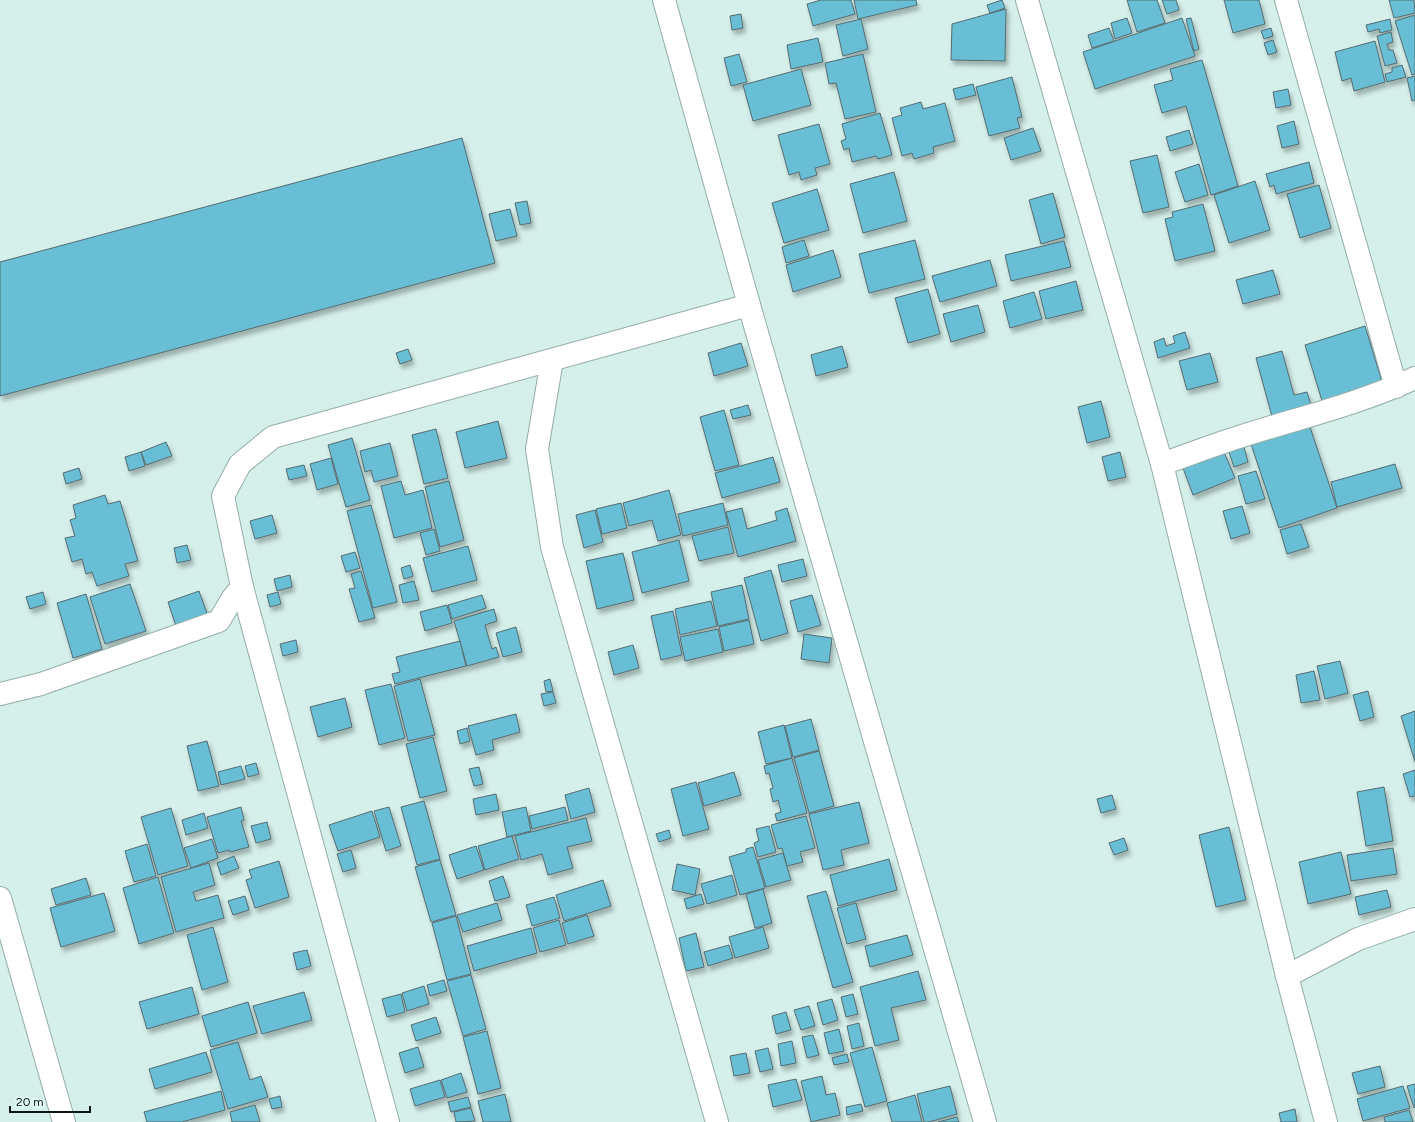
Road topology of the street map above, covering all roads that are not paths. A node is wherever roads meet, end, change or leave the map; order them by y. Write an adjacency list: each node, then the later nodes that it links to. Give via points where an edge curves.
1 (664, 0): 4 (street)
2 (1027, 0): 7 (street)
3 (1286, 0): 6 (street)
4 (749, 305): 5 (street); 17 (street)
5 (552, 360): 8 (street, via 273,437 240,464 223,496); 16 (street, via 537,449 552,547)
6 (1405, 383): 7 (street)
7 (1162, 464): 13 (street)
8 (242, 587): 9 (street, via 219,622 41,684); 15 (street)
9 (0, 694)
10 (0, 898): 12 (street)
11 (1415, 919): 13 (street, via 1358,939)
12 (4, 924): 14 (street)
13 (1287, 976): 18 (street)
14 (64, 1122)
15 (388, 1122)
16 (717, 1122)
17 (985, 1122)
18 (1326, 1122)

